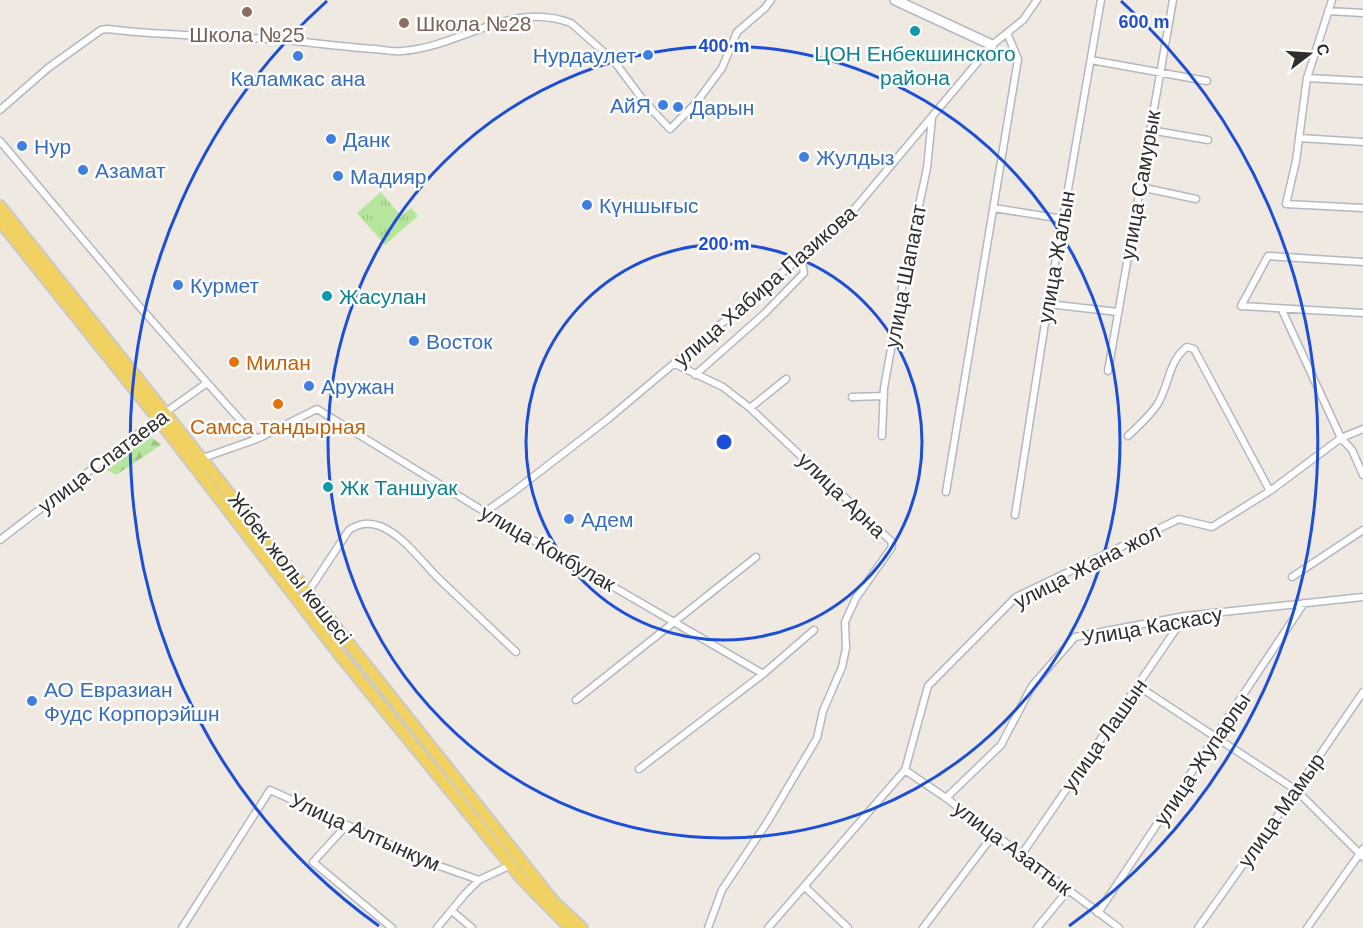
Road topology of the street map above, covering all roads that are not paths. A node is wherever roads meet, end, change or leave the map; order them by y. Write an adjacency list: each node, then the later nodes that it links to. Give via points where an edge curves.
1 (771, 0): 16 (street, via 737,32 722,68 670,129 614,61 571,23 521,12 432,46 401,51 101,30 48,68)
2 (895, 0): 10 (street)
3 (1037, 0): 9 (street, улица Хабира Пазикова, via 1023,20)
4 (1101, 0): 11 (street, улица Жалын)
5 (1173, 0): 12 (street, улица Самурык)
6 (1332, 0): 7 (street)
7 (1328, 11): 8 (street); 13 (street)
8 (1363, 14)
9 (1007, 33): 10 (street, улица Хабира Пазикова); 26 (street, via 1018,59)
10 (992, 45): 17 (street, улица Хабира Пазикова)
11 (1091, 60): 12 (street); 28 (street, улица Жалын)
12 (1160, 73): 14 (street); 18 (street, улица Самурык)
13 (1307, 78): 15 (street); 19 (street)
14 (1207, 81)
15 (1363, 81)
16 (0, 110)
17 (932, 117): 30 (street, улица Хабира Пазикова, via 846,219); 41 (street, улица Шапагат, via 927,168)
18 (1150, 130): 20 (street); 23 (street, улица Самурык)
19 (1299, 138): 22 (street); 27 (street, via 1286,204)
20 (1208, 140)
21 (0, 141): 40 (street)
22 (1363, 142)
23 (1140, 187): 24 (street); 34 (street, улица Самурык)
24 (1196, 199)
25 (0, 206): 44 (main road, Жібек жолы көшесі)
26 (994, 208): 28 (street); 53 (street)
27 (1363, 208)
28 (1063, 219): 32 (street, улица Жалын)
29 (0, 221): 44 (main road, Жібек жолы көшесі)
30 (801, 257): 36 (street, улица Хабира Пазикова); 38 (street, via 804,273)
31 (1363, 262): 33 (street, via 1268,256 1242,306)
32 (1048, 304): 34 (street); 55 (street, улица Жалын)
33 (1282, 309): 35 (street); 49 (street)
34 (1118, 312): 37 (street, улица Самурык)
35 (1363, 313)
36 (675, 364): 38 (street, улица Арна); 54 (street, улица Хабира Пазикова)
37 (1108, 370)
38 (695, 375): 43 (street, улица Арна, via 723,387)
39 (786, 380): 43 (street)
40 (207, 383): 44 (street, улица Спатаева); 48 (street)
41 (884, 396): 42 (street); 46 (street, улица Шапагат)
42 (852, 397)
43 (750, 408): 92 (street, улица Арна, via 876,526 892,547 856,598 845,622 842,667 823,711 817,738 722,890)
44 (162, 416): 50 (main road, Жібек жолы көшесі); 57 (street, улица Спатаева); 80 (main road, Жібек жолы көшесі, via 339,654)
45 (1363, 429): 49 (street, улица Жана жол)
46 (882, 436)
47 (1128, 436): 52 (street, via 1157,405 1182,351 1187,347 1194,349)
48 (257, 438): 50 (street, улица Кокбулак); 54 (street, улица Кокбулак, via 317,409)
49 (1341, 438): 51 (street, via 1352,450); 52 (street, улица Жана жол)
50 (203, 458): 60 (main road, Жібек жолы көшесі)
51 (1363, 475)
52 (1270, 491): 73 (street, улица Жана жол, via 1212,527 1179,519 1016,597 928,686)
53 (946, 492)
54 (485, 512): 64 (street, улица Кокбулак)
55 (1015, 516)
56 (1363, 530): 59 (street)
57 (0, 540)
58 (756, 557): 64 (street)
59 (1292, 577)
60 (308, 593): 66 (street, via 349,530 368,523 382,527 413,550); 91 (main road, Жібек жолы көшесі, via 555,903)
61 (1363, 597): 62 (street, Улица Каскасу)
62 (1304, 603): 63 (street, Улица Каскасу); 71 (street, улица Жупарлы)
63 (1185, 616): 68 (street, улица Лашын); 75 (street, Улица Каскасу, via 1075,637 1032,686 1001,745)
64 (674, 621): 67 (street, улица Кокбулак); 70 (street)
65 (814, 630): 67 (street)
66 (516, 652)
67 (763, 674): 72 (street)
68 (1138, 686): 71 (street); 78 (street, улица Лашын)
69 (1363, 692): 74 (street, улица Мамыр)
70 (576, 700)
71 (1216, 738): 74 (street); 85 (street, улица Жупарлы)
72 (639, 768)
73 (905, 770): 75 (street, улица Азаттык); 82 (street, улица Жана жол)
74 (1296, 790): 79 (street); 98 (street, улица Мамыр)
75 (946, 798): 77 (street, улица Азаттык)
76 (346, 826): 81 (street, Улица Алтынкум); 86 (street, Улица Алтынкум, via 270,790); 87 (street, via 313,862)
77 (994, 834): 78 (street, улица Азаттык); 95 (street)
78 (1022, 854): 83 (street, улица Азаттык)
79 (1362, 854): 99 (street)
80 (511, 865): 81 (street); 90 (main road, Жібек жолы көшесі)
81 (479, 880): 84 (street)
82 (804, 886): 93 (street, улица Жана жол); 94 (street)
83 (1069, 889): 85 (street, улица Азаттык); 96 (street)
84 (452, 911): 88 (street); 89 (street)
85 (1098, 913): 97 (street, улица Азаттык)
86 (182, 928)
87 (392, 928)
88 (437, 928)
89 (472, 928)
90 (570, 928)
91 (582, 928)
92 (708, 928)
93 (768, 928)
94 (848, 928)
95 (923, 928)
96 (1037, 928)
97 (1119, 928)
98 (1198, 928)
99 (1307, 928)

